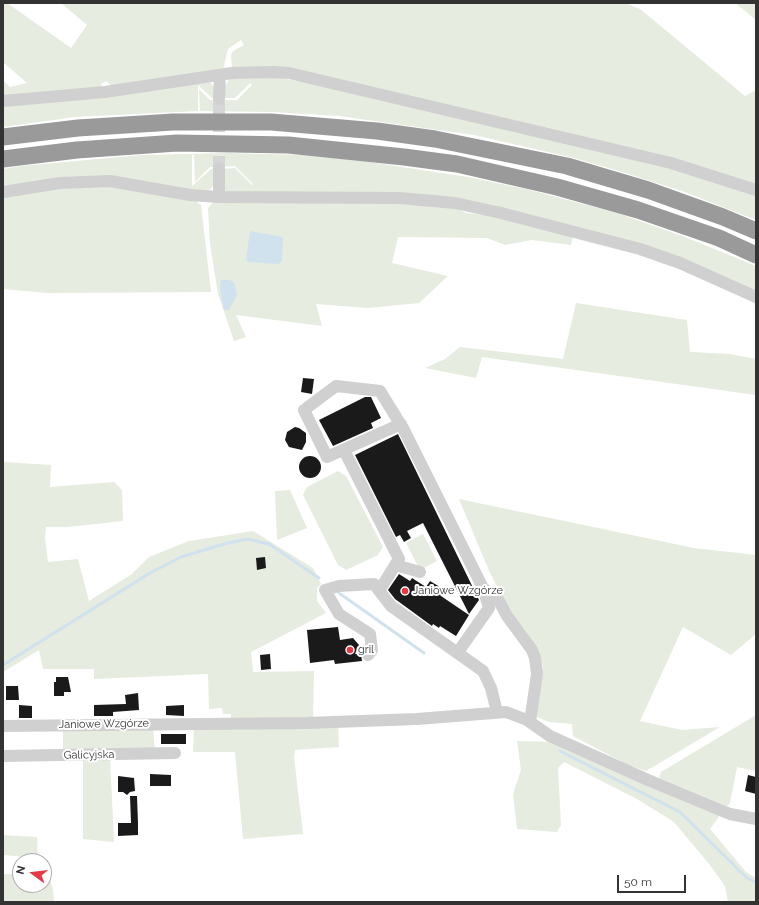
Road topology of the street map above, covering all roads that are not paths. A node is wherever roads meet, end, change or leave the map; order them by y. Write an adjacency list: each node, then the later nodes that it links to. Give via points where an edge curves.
1 (220, 75): 2 (street); 3 (street, via 105,92); 7 (street, via 289,73 671,163)
2 (219, 99)
3 (3, 101)
4 (3, 137): 10 (highway, via 78,128 173,122 270,122 385,132 457,143 567,166 648,190)
5 (3, 159): 11 (highway, via 99,148 192,143 288,145 404,157 457,164 556,187 638,210 719,238)
6 (219, 168): 9 (street)
7 (756, 190)
8 (3, 192): 9 (street, via 60,183 110,181 190,195)
9 (219, 197): 12 (street, via 399,198 455,203 640,249 680,263)
10 (756, 231)
11 (756, 255)
12 (756, 297)
13 (401, 424): 14 (street); 14 (street, via 380,391 336,386 304,410 327,457); 17 (street)
14 (344, 450): 15 (street, via 399,559)
15 (395, 565): 16 (street); 18 (street)
16 (420, 572)
17 (483, 588): 19 (street, via 489,608); 22 (street, via 499,601 535,658 537,674)
18 (379, 590): 19 (street, via 391,606); 20 (street, via 374,584 364,583 325,590 339,614 370,634 372,650)
19 (458, 652): 21 (street, via 483,671 491,688)
20 (368, 655)
21 (497, 712): 22 (street, Janiowe Wzgórze, via 516,715); 23 (street, Janiowe Wzgórze, via 483,715 306,723)
22 (530, 722): 26 (street, Janiowe Wzgórze, via 550,736 648,780 730,814)
23 (3, 726)
24 (175, 753): 25 (street, Galicyjska)
25 (3, 756)
26 (756, 819)

